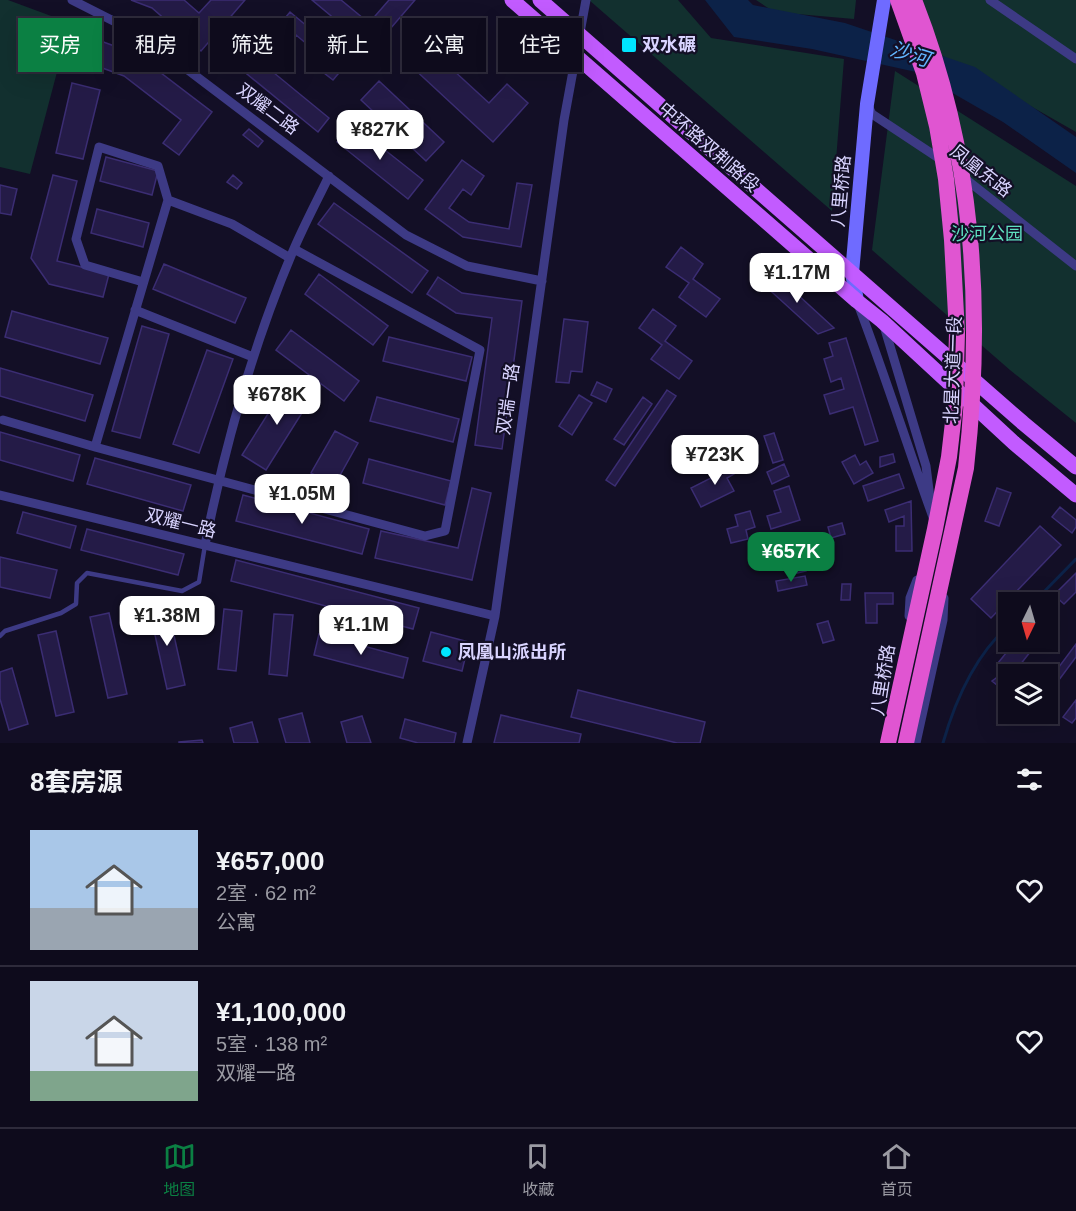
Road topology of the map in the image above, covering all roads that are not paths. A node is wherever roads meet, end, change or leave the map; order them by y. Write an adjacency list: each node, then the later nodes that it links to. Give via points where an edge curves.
1 (72, 0): 17 (street, 双耀二路, via 143,36)
2 (512, 0): 9 (main road, 中环路双荆路段)
3 (540, 0): 10 (main road, 中环路双荆路段)
4 (586, 0): 11 (street, 双瑞一路)
5 (884, 0): 16 (main road, 八里桥路)
6 (898, 0): 39 (highway, 北星大道一段, via 924,73 937,126 952,240 957,333 955,405 948,457)
7 (914, 0): 41 (highway, 北星大道一段, via 944,90 967,202 975,322 966,468)
8 (990, 0): 13 (street)
9 (532, 18)
10 (559, 18)
11 (582, 25)
12 (582, 39): 21 (main road, 中环路双荆路段)
13 (1076, 59)
14 (582, 62): 24 (main road, 中环路双荆路段)
15 (574, 72): 22 (street, 双瑞一路)
16 (867, 104): 20 (street, 凤凰东路, via 872,114 940,159); 21 (main road, 八里桥路)
17 (329, 176): 19 (street); 22 (street, 双耀二路, via 406,235 467,266)
18 (168, 200): 19 (street, via 232,224); 23 (street); 23 (street, via 158,166 99,147 76,238 85,265)
19 (292, 253): 27 (street); 31 (street, via 480,350 445,531 425,536)
20 (1076, 266)
21 (852, 273): 24 (main road, 八里桥路); 30 (main road, 中环路双荆路段)
22 (542, 281): 36 (street, 双瑞一路)
23 (143, 282): 25 (street)
24 (857, 302): 26 (main road, 中环路双荆路段); 34 (street, 八里桥路)
25 (135, 310): 27 (street); 29 (street)
26 (882, 321): 33 (main road, 中环路双荆路段); 34 (street, 八里桥路, via 926,466)
27 (253, 357): 31 (street)
28 (3, 420): 29 (street)
29 (95, 447): 31 (street)
30 (1076, 467)
31 (218, 481): 35 (street)
32 (0, 495): 35 (street, 双耀一路)
33 (1076, 495)
34 (933, 517): 39 (street, 八里桥路, via 910,598 904,685); 40 (street, 八里桥路, via 938,547 936,568); 42 (street, 八里桥路, via 943,545 943,620)
35 (205, 545): 36 (street, 双耀一路); 37 (lane, via 199,582 182,591 87,573 77,583 76,604)
36 (495, 616): 38 (street, 双瑞一路)
37 (0, 636)
38 (467, 743)
39 (889, 743)
40 (901, 743)
41 (906, 743)
42 (916, 743)

